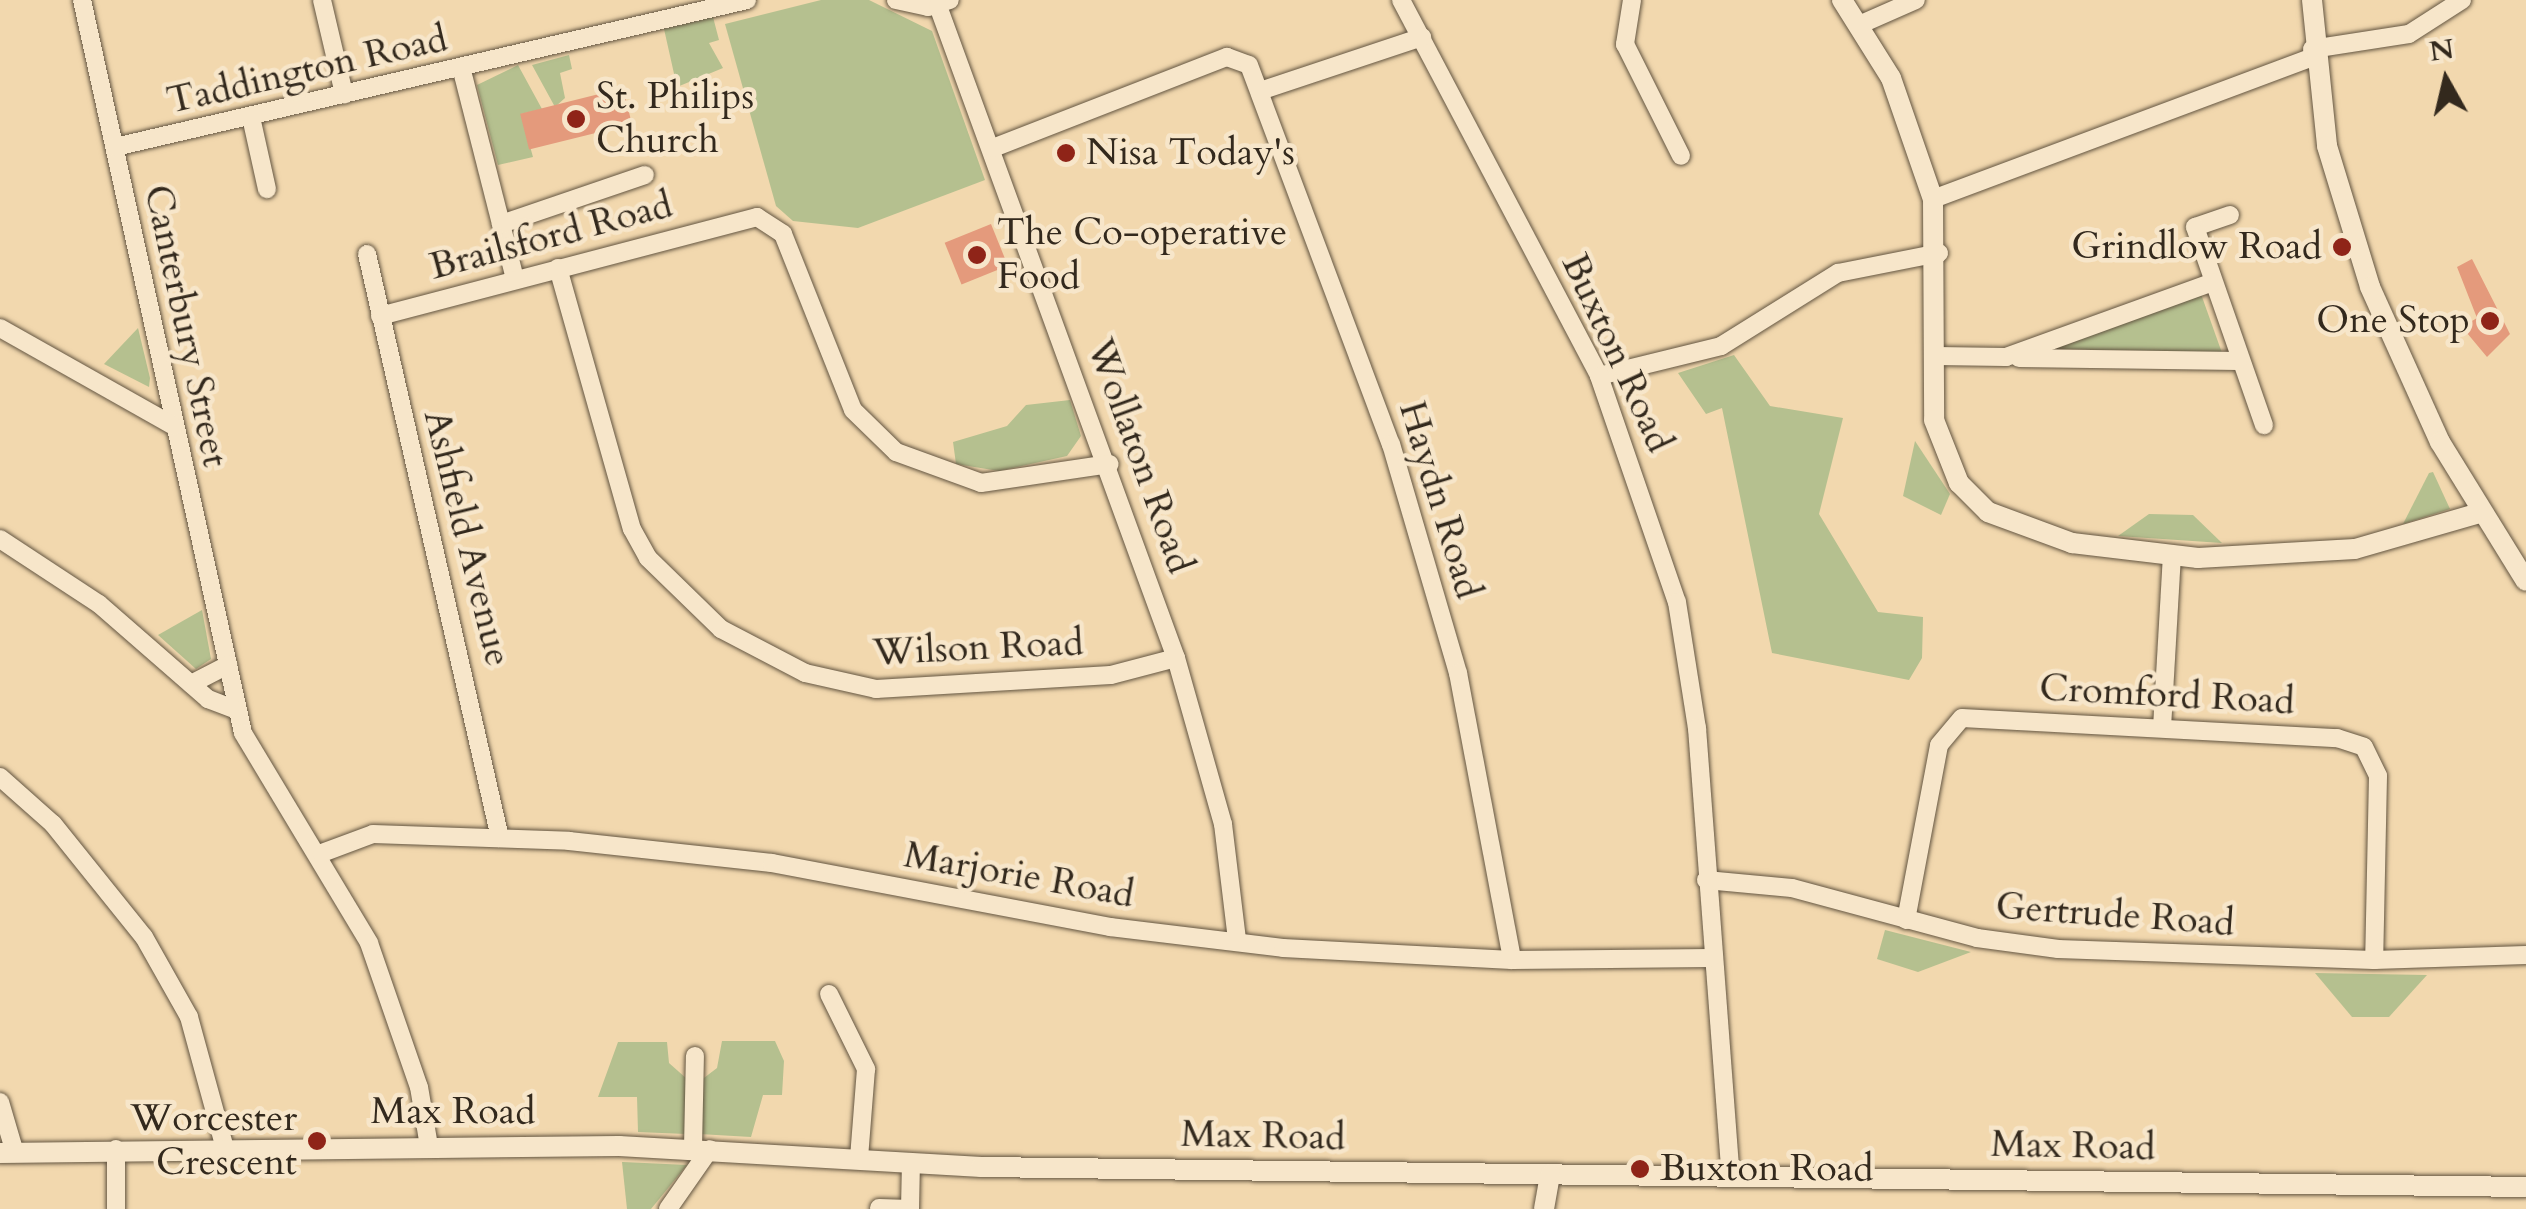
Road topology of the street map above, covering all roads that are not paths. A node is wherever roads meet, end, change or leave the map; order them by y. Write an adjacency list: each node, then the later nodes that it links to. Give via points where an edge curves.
1 (82, 0): 19 (street, Canterbury Street)
2 (322, 0): 17 (street)
3 (747, 0): 15 (street, Taddington Road)
4 (896, 0): 11 (street)
5 (1401, 0): 13 (street, Buxton Road)
6 (1632, 0): 21 (street, via 1626,44)
7 (1842, 0): 12 (street)
8 (1916, 0): 12 (street)
9 (2312, 0): 14 (street)
10 (2462, 0): 14 (street, via 2409,34)
11 (944, 3): 20 (street, Wollaton Road)
12 (1859, 25): 24 (street, via 1901,101)
13 (1422, 37): 16 (street); 37 (street, Buxton Road)
14 (2312, 53): 24 (street); 41 (street, via 2334,177 2370,287)
15 (461, 67): 17 (street, Taddington Road); 26 (street)
16 (1257, 82): 20 (street, via 1243,59 1227,58); 58 (street, Haydn Road, via 1425,558 1458,673)
17 (344, 94): 18 (street, Taddington Road)
18 (251, 118): 19 (street, Taddington Road); 23 (street)
19 (115, 148): 39 (street, Canterbury Street)
20 (993, 148): 40 (street, Wollaton Road)
21 (1681, 156)
22 (645, 175): 26 (street)
23 (267, 189)
24 (1933, 199): 27 (street)
25 (2230, 215): 31 (street, via 2194,227)
26 (501, 224): 30 (street)
27 (1939, 253): 34 (street); 37 (street, via 1838,274 1721,346)
28 (367, 254): 32 (street, Ashfield Avenue)
29 (558, 268): 30 (street, Brailsford Road); 40 (street, Brailsford Road, via 740,218 783,234 842,389 896,452 981,483); 45 (street, Wilson Road, via 632,528 648,558 721,628 804,673 876,690 1111,675)
30 (515, 278): 32 (street, Brailsford Road)
31 (2213, 282): 35 (street); 36 (street)
32 (380, 316): 51 (street, Ashfield Avenue)
33 (0, 328): 39 (street)
34 (1936, 356): 35 (street); 43 (street, via 1940,447 1988,512 2072,543)
35 (2006, 357): 36 (street)
36 (2238, 361): 38 (street)
37 (1599, 376): 53 (street, Buxton Road, via 1676,602)
38 (2264, 425)
39 (174, 426): 46 (street, Canterbury Street)
40 (1110, 464): 45 (street, Wollaton Road)
41 (2480, 514): 43 (street, via 2355,550); 44 (street)
42 (0, 538): 47 (street, via 99,604)
43 (2172, 557): 49 (street)
44 (2526, 581)
45 (1176, 658): 55 (street, Wollaton Road, via 1222,824)
46 (228, 665): 47 (street); 48 (street, Canterbury Street)
47 (191, 684): 48 (street)
48 (237, 710): 52 (street, via 247,742)
49 (2162, 728): 54 (street, Cromford Road, via 1973,716 1954,723 1939,745); 59 (street, Cromford Road, via 2364,748 2378,776)
50 (0, 777): 64 (street, via 53,824 144,937 189,1016)
51 (500, 838): 52 (street, Marjorie Road, via 365,834); 55 (street, Marjorie Road, via 772,863 1110,927)
52 (322, 853): 63 (street, via 388,990)
53 (1706, 880): 54 (street, Gertrude Road, via 1792,888); 57 (street, Buxton Road)
54 (1906, 920): 59 (street, Gertrude Road, via 2058,949)
55 (1237, 940): 58 (street, Marjorie Road)
56 (2526, 955): 59 (street, Gertrude Road)
57 (1711, 958): 58 (street, Marjorie Road); 71 (street, Buxton Road)
58 (1512, 960)
59 (2374, 960)
60 (830, 994): 68 (street, via 872,1067)
61 (695, 1056): 65 (street)
62 (0, 1102): 67 (street)
63 (429, 1146): 64 (street, Max Road); 65 (street, Max Road)
64 (225, 1148): 66 (street, Max Road)
65 (702, 1148): 68 (street, Max Road); 75 (street)
66 (116, 1149): 67 (street, Max Road); 74 (street)
67 (7, 1153)
68 (859, 1158): 69 (street, Max Road)
69 (911, 1163): 70 (street, Max Road); 76 (street)
70 (1550, 1175): 71 (street, Max Road); 77 (street)
71 (1731, 1177): 72 (street, Max Road)
72 (2526, 1187)
73 (879, 1208): 76 (street)
74 (116, 1209)
75 (668, 1209)
76 (910, 1209)
77 (1544, 1209)

